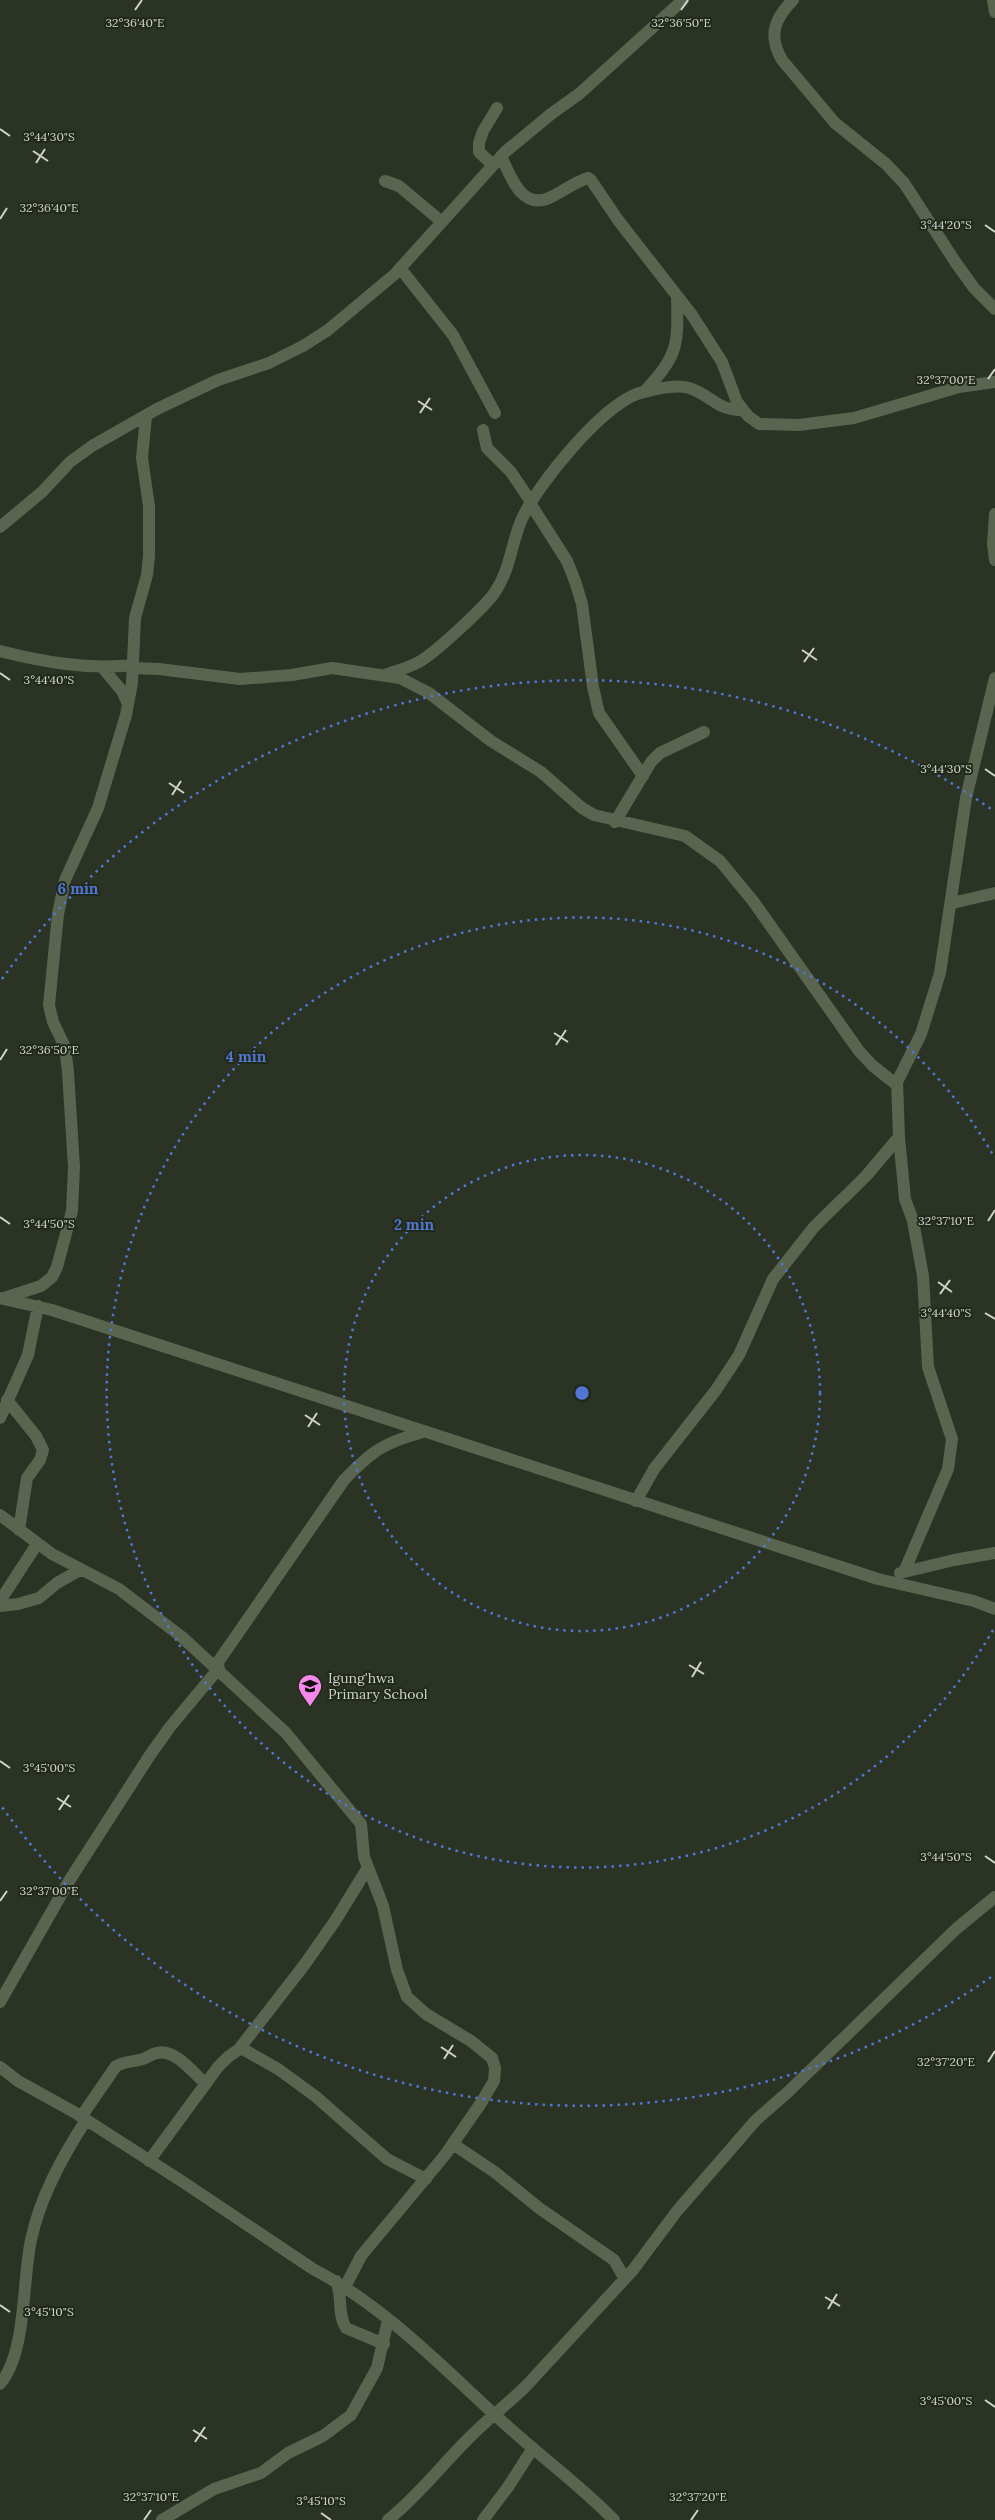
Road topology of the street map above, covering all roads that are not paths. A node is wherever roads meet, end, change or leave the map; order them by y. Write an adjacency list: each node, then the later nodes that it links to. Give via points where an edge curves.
1 (683, 0): 6 (street, via 579,94)
2 (793, 0): 11 (street, via 775,26 775,48 782,60 835,123 886,164 904,183 956,263)
3 (993, 0): 4 (street)
4 (995, 12)
5 (497, 108): 6 (street, via 479,143 479,152)
6 (497, 161): 8 (street); 10 (street, via 522,195 530,200 545,200 589,179)
7 (385, 181): 8 (street, via 399,186)
8 (442, 222): 9 (street)
9 (400, 268): 15 (street, via 453,335); 16 (street, via 328,330 303,346 269,363 218,380)
10 (677, 296): 13 (street, via 675,351); 14 (street, via 722,362)
11 (995, 310)
12 (995, 382): 14 (street, via 959,387 854,418 815,423 759,424)
13 (645, 392): 14 (street, via 688,387 720,407); 18 (street, via 615,405 572,448)
14 (743, 410)
15 (495, 413)
16 (146, 416): 20 (street, via 70,462 42,492); 23 (street, via 142,458 149,506 149,556 135,618)
17 (483, 430): 18 (street, via 487,448 510,472)
18 (530, 503): 25 (street, via 521,521 504,578 494,594 418,663); 29 (street, via 567,561 575,581 582,604 599,713)
19 (995, 514): 21 (street)
20 (0, 526)
21 (995, 560)
22 (0, 651): 24 (street, via 45,661)
23 (133, 666): 24 (street); 25 (street, via 240,679 332,668); 27 (street)
24 (102, 667): 27 (street, via 122,691)
25 (385, 675): 30 (street, via 400,678 429,693 491,741 541,772 582,808)
26 (995, 678): 32 (street, via 966,798)
27 (128, 704): 35 (street, via 102,796 71,862 58,914 49,1005 65,1047 68,1065 74,1167 72,1212 52,1277 35,1289)
28 (704, 732): 29 (street, via 660,753)
29 (642, 776): 30 (street)
30 (615, 822): 33 (street, via 668,830 685,836 720,861 753,901 859,1051)
31 (995, 893): 32 (street)
32 (952, 903): 33 (street, via 940,973 921,1034)
33 (897, 1085): 34 (street)
34 (899, 1138): 40 (street, via 814,1227 773,1279 739,1355 654,1469); 46 (street, via 905,1199 913,1221 923,1276 928,1367 952,1439 948,1469)
35 (1, 1299): 36 (street)
36 (38, 1306): 37 (street, via 28,1355); 39 (street)
37 (7, 1400): 38 (street); 42 (street, via 43,1450 27,1478)
38 (0, 1418)
39 (424, 1432): 40 (street); 51 (street, via 384,1445 368,1455 344,1480)
40 (636, 1501): 47 (street)
41 (0, 1515): 42 (street)
42 (19, 1530): 43 (street)
43 (37, 1544): 45 (street); 48 (street)
44 (995, 1553): 46 (street)
45 (80, 1570): 49 (street, via 56,1583 39,1598); 51 (street, via 119,1589)
46 (904, 1572): 47 (street)
47 (878, 1579): 50 (street, via 974,1600)
48 (0, 1601)
49 (0, 1606)
50 (995, 1609)
51 (217, 1667): 52 (street, via 286,1733 357,1818 363,1832); 54 (street, via 150,1755 69,1881)
52 (367, 1869): 55 (street, via 325,1936); 59 (street, via 382,1906 407,1997 426,2014 492,2058 495,2068 491,2086)
53 (995, 1897): 62 (street, via 956,1929 756,2120 677,2211)
54 (0, 2002)
55 (239, 2049): 57 (street, via 228,2056); 61 (street, via 248,2050 315,2096 386,2158)
56 (0, 2067): 58 (street, via 18,2081)
57 (206, 2084): 58 (street, via 179,2060 165,2052 157,2052 116,2066); 60 (street)
58 (84, 2118): 60 (street); 66 (street, via 57,2167 37,2220 25,2275 20,2328 10,2369)
59 (453, 2144): 61 (street); 62 (street, via 614,2260)
60 (149, 2161): 63 (street)
61 (426, 2179): 63 (street)
62 (625, 2279): 67 (street, via 527,2385)
63 (341, 2284): 64 (street); 65 (street, via 341,2317 346,2328)
64 (388, 2320): 65 (street); 67 (street, via 445,2367)
65 (384, 2344): 69 (street, via 377,2368 351,2415 323,2436 293,2449 261,2473 214,2489)
66 (0, 2384)
67 (493, 2413): 68 (street); 70 (street, via 423,2489)
68 (533, 2448): 71 (street); 72 (street)
69 (162, 2520)
70 (388, 2520)
71 (483, 2520)
72 (614, 2520)

